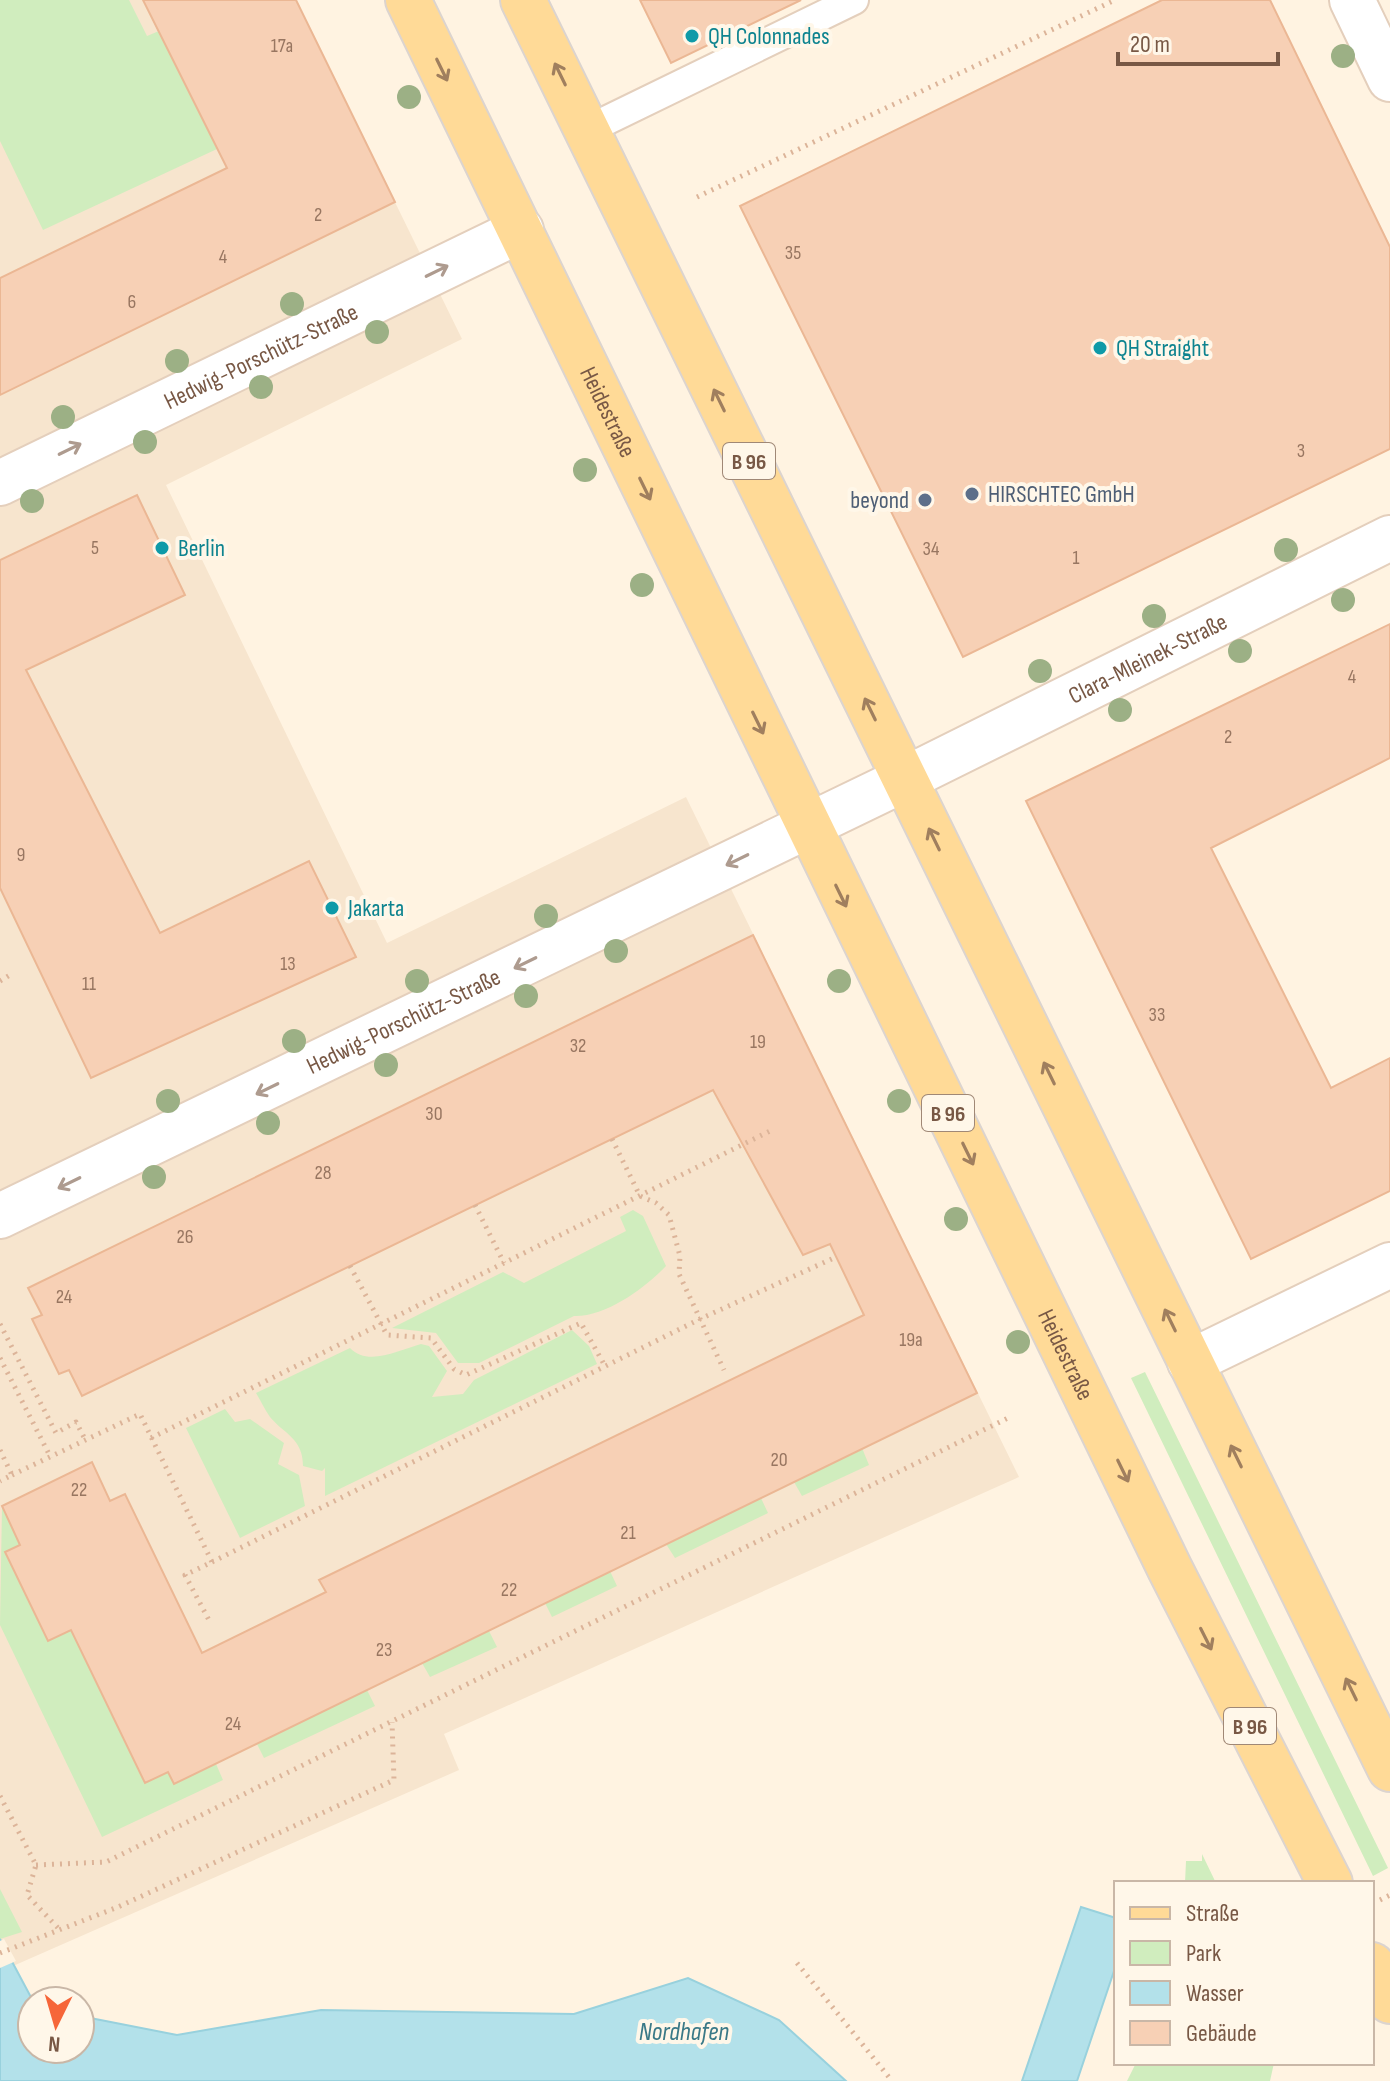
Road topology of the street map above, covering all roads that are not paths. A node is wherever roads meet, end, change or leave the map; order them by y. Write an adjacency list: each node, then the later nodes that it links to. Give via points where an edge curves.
1 (408, 0): 7 (main road, Heidestraße / B 96, one-way to 7)
2 (523, 0): 6 (main road, B 96, one-way to 2)
3 (854, 0): 6 (lane)
4 (1352, 0): 5 (street)
5 (1390, 79)
6 (587, 130): 10 (main road, B 96, one-way to 6)
7 (521, 230): 8 (street, Hedwig-Porschütz-Straße, one-way to 7); 11 (main road, Heidestraße / B 96, one-way to 11)
8 (0, 483)
9 (1390, 538): 10 (street, Clara-Mleinek-Straße)
10 (905, 779): 11 (street); 14 (main road, B 96, one-way to 10)
11 (807, 826): 12 (street, Hedwig-Porschütz-Straße, one-way to 12); 16 (main road, Heidestraße / B 96, one-way to 16, via 1170,1569)
12 (0, 1216)
13 (1390, 1265): 14 (street)
14 (1190, 1362): 15 (main road, B 96, one-way to 14)
15 (1390, 1769)
16 (1329, 1881)
17 (1374, 1969): 18 (main road)
18 (1390, 2001)

